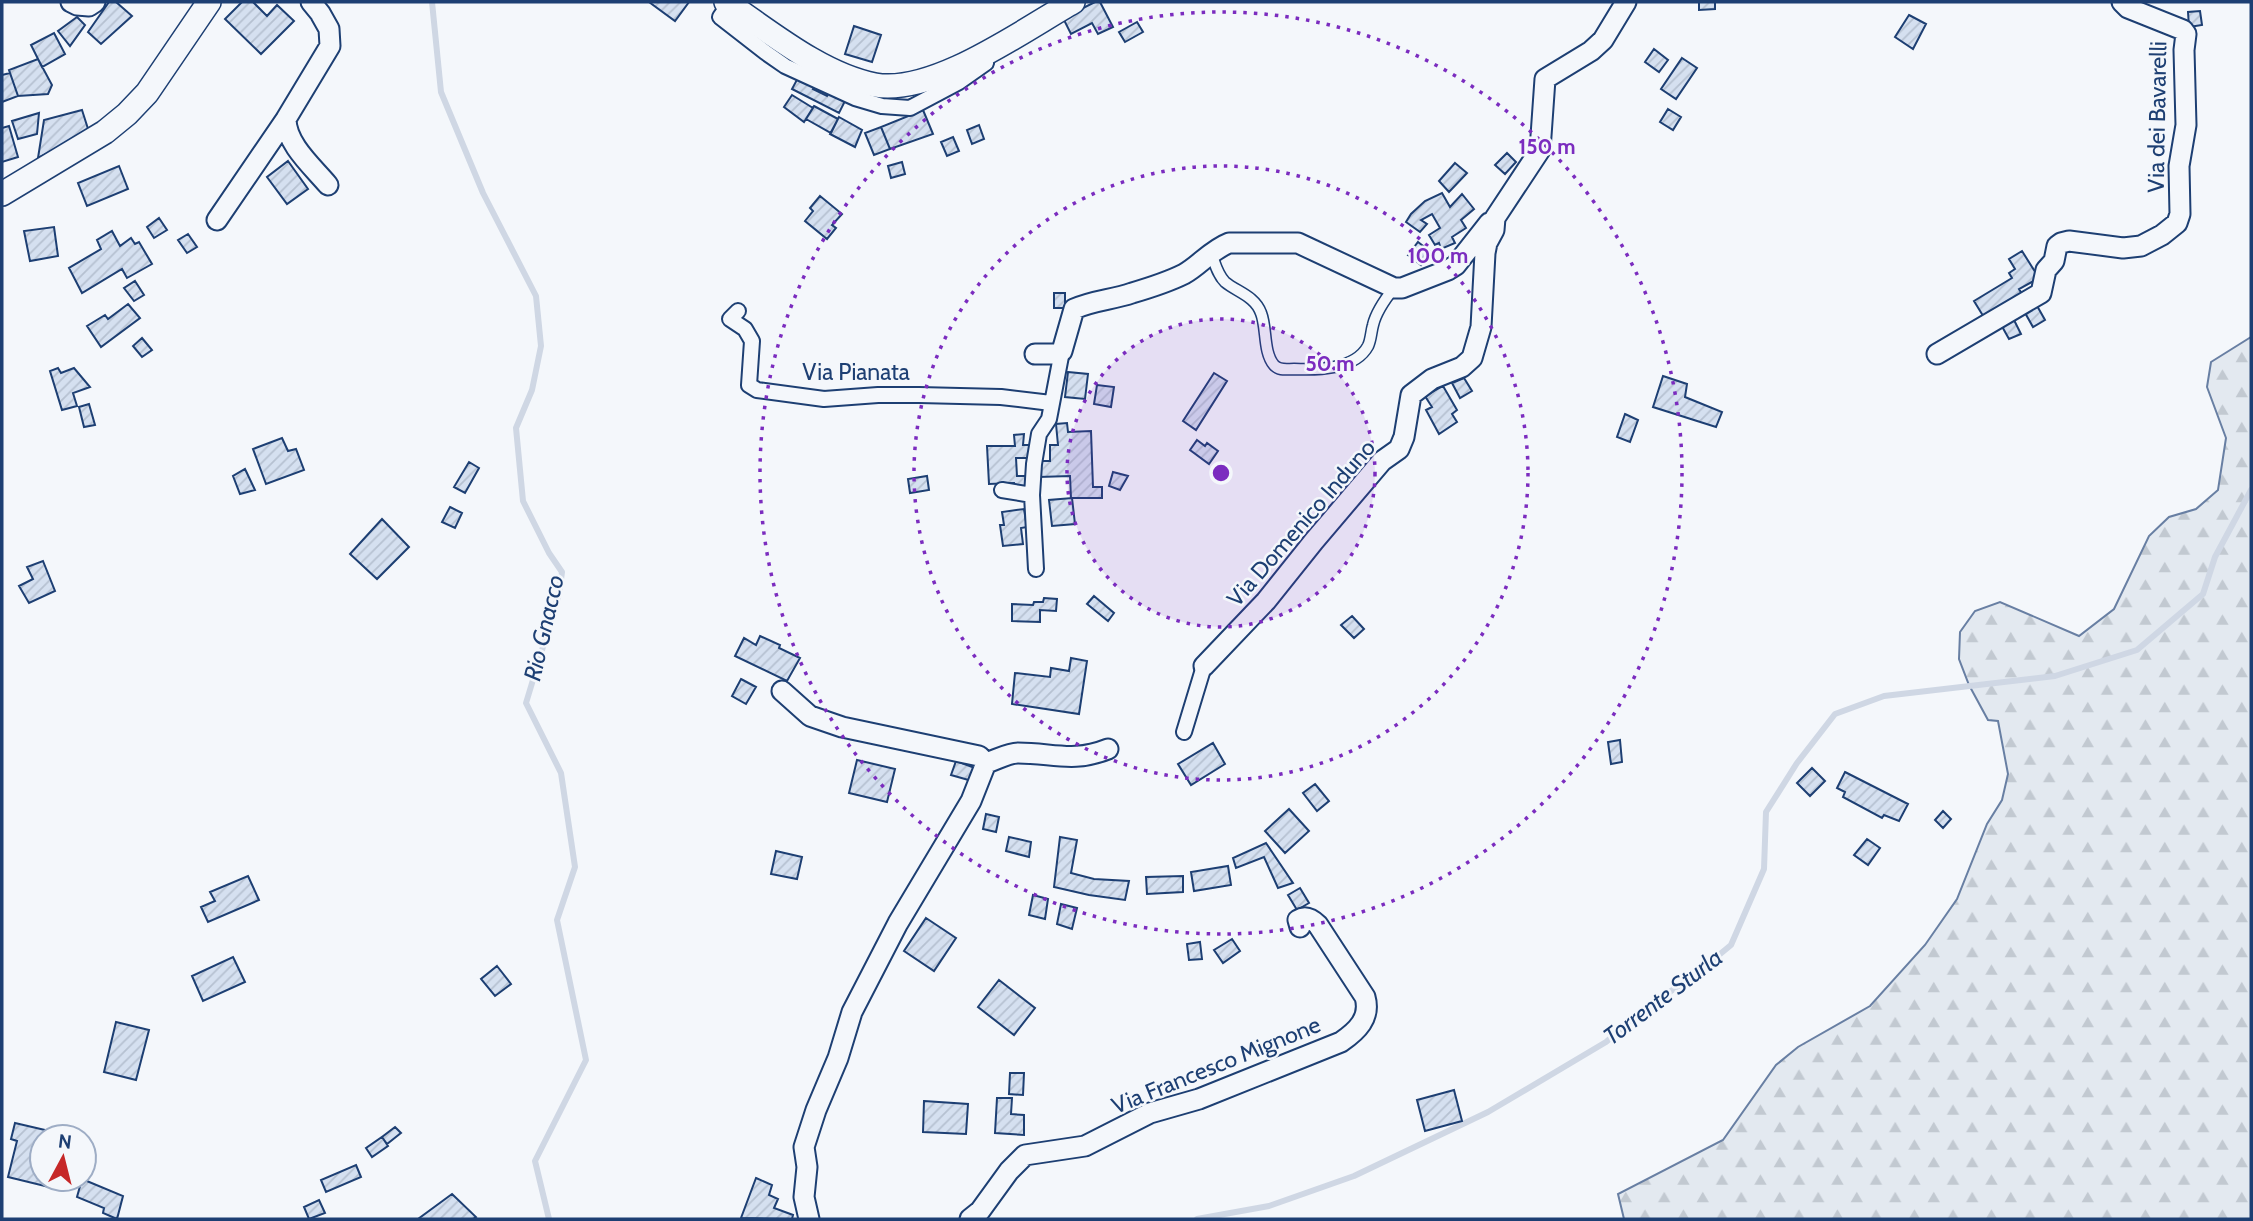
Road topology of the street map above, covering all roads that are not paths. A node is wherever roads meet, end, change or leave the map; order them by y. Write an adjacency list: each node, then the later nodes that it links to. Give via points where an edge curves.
1 (71, 2): 2 (street, via 89,6)
2 (95, 2)
3 (209, 2): 12 (street, via 147,93 127,114)
4 (310, 2): 10 (street, via 329,29 330,46)
5 (1073, 2): 9 (street)
6 (1626, 2): 13 (street, Via Domenico Induno, via 1603,40 1545,79 1540,150)
7 (2122, 2): 20 (street, Via dei Bavarelli, via 2186,34 2186,125 2177,223 2141,246 2060,243 2040,293)
8 (728, 3): 9 (street, via 828,67 884,86 943,74); 9 (street, via 720,17 785,66 867,102 910,108 1040,29)
9 (1037, 22)
10 (286, 119): 11 (street, via 294,143); 14 (street)
11 (328, 186)
12 (2, 194)
13 (1495, 218): 16 (street, via 1456,265); 25 (street, Via Domenico Induno, via 1485,253 1481,327 1472,358 1411,395 1399,449 1382,461 1266,601)
14 (217, 220)
15 (1211, 253): 16 (street, via 1229,243 1298,243); 16 (lane, via 1225,281 1256,304 1270,357 1280,369 1311,370 1356,359 1368,345 1373,323); 18 (street, via 1183,275 1074,309)
16 (1394, 288)
17 (738, 312): 21 (street, Via Pianata, via 730,319 745,329 752,341 749,385 757,390 824,399 919,395)
18 (1062, 351): 19 (street); 21 (street)
19 (1035, 354)
20 (1937, 354)
21 (1051, 403): 23 (street, via 1049,419 1039,434)
22 (1002, 490): 23 (street)
23 (1032, 495): 24 (street)
24 (1037, 569)
25 (1205, 666): 27 (street, Via Domenico Induno)
26 (782, 691): 29 (street, via 810,716 979,756)
27 (1184, 732)
28 (1108, 749): 29 (street, via 1071,758 1015,752)
29 (986, 764): 31 (street, via 971,801 852,1012 804,1147)
30 (1300, 928): 32 (street, Via Francesco Mignone, via 1298,920 1303,917 1318,925 1365,997 1365,1019 1352,1034 1199,1099 1150,1113 1085,1146 1025,1155)
31 (808, 1219)
32 (970, 1219)

